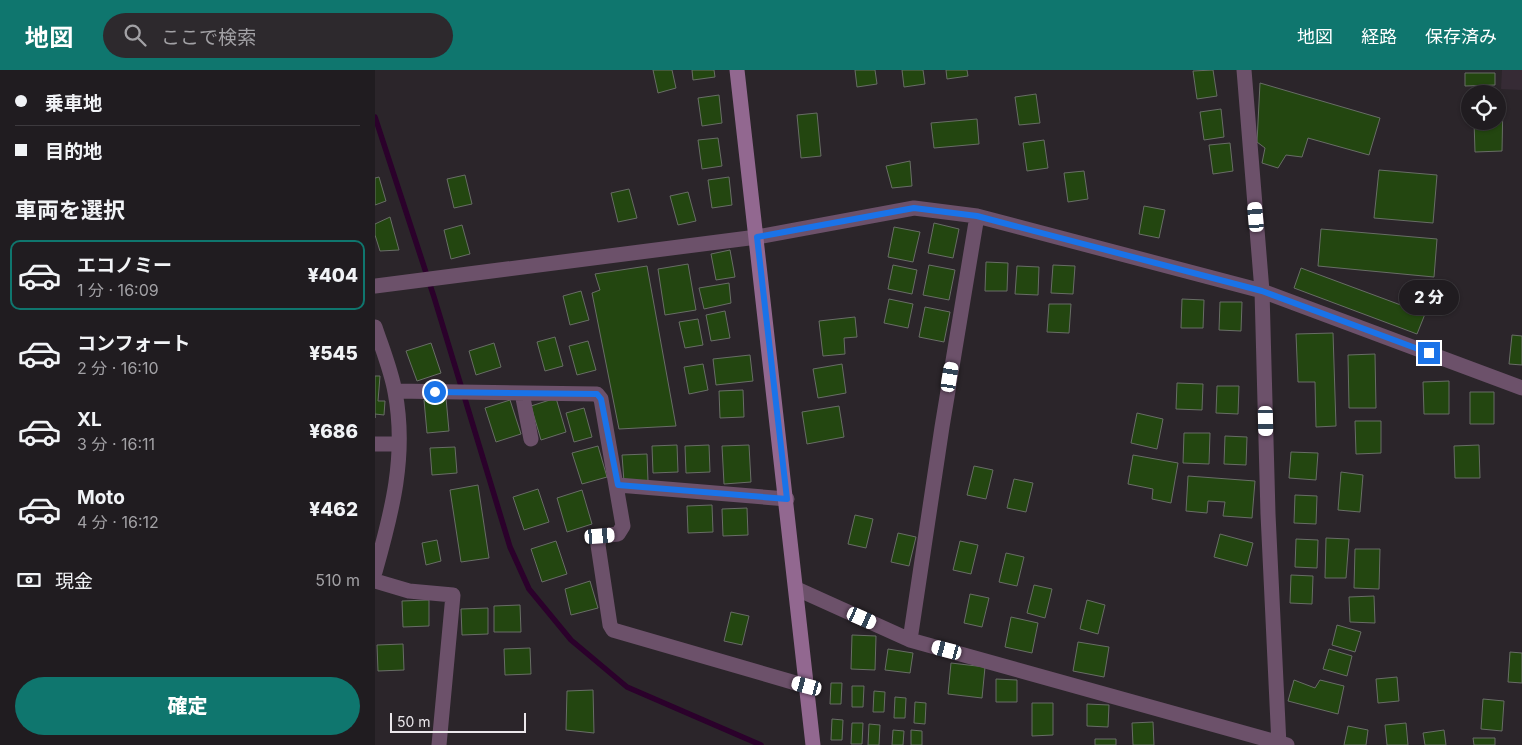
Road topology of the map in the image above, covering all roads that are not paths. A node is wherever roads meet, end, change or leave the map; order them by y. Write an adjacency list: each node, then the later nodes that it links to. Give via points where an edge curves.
1 (737, 70): 4 (street)
2 (1244, 70): 6 (street)
3 (977, 216): 4 (street, via 914,208); 6 (street); 19 (street, via 943,418)
4 (757, 237): 5 (street); 15 (street)
5 (375, 286)
6 (1262, 291): 8 (street); 21 (street, via 1268,514)
7 (375, 327): 9 (street)
8 (1522, 388)
9 (395, 391): 10 (street); 13 (street)
10 (522, 393): 11 (street); 14 (street, via 597,394 601,399)
11 (531, 439)
12 (375, 444): 13 (street)
13 (399, 444): 16 (street, via 393,507)
14 (618, 485): 15 (street); 20 (street, via 623,526 618,534 600,536 598,545 613,630)
15 (787, 499): 18 (street)
16 (375, 572)
17 (375, 581): 22 (street, via 409,591 453,595)
18 (797, 589): 19 (street); 20 (street)
19 (911, 640): 21 (street)
20 (807, 686): 23 (street)
21 (1282, 744)
22 (439, 745)
23 (813, 745)

